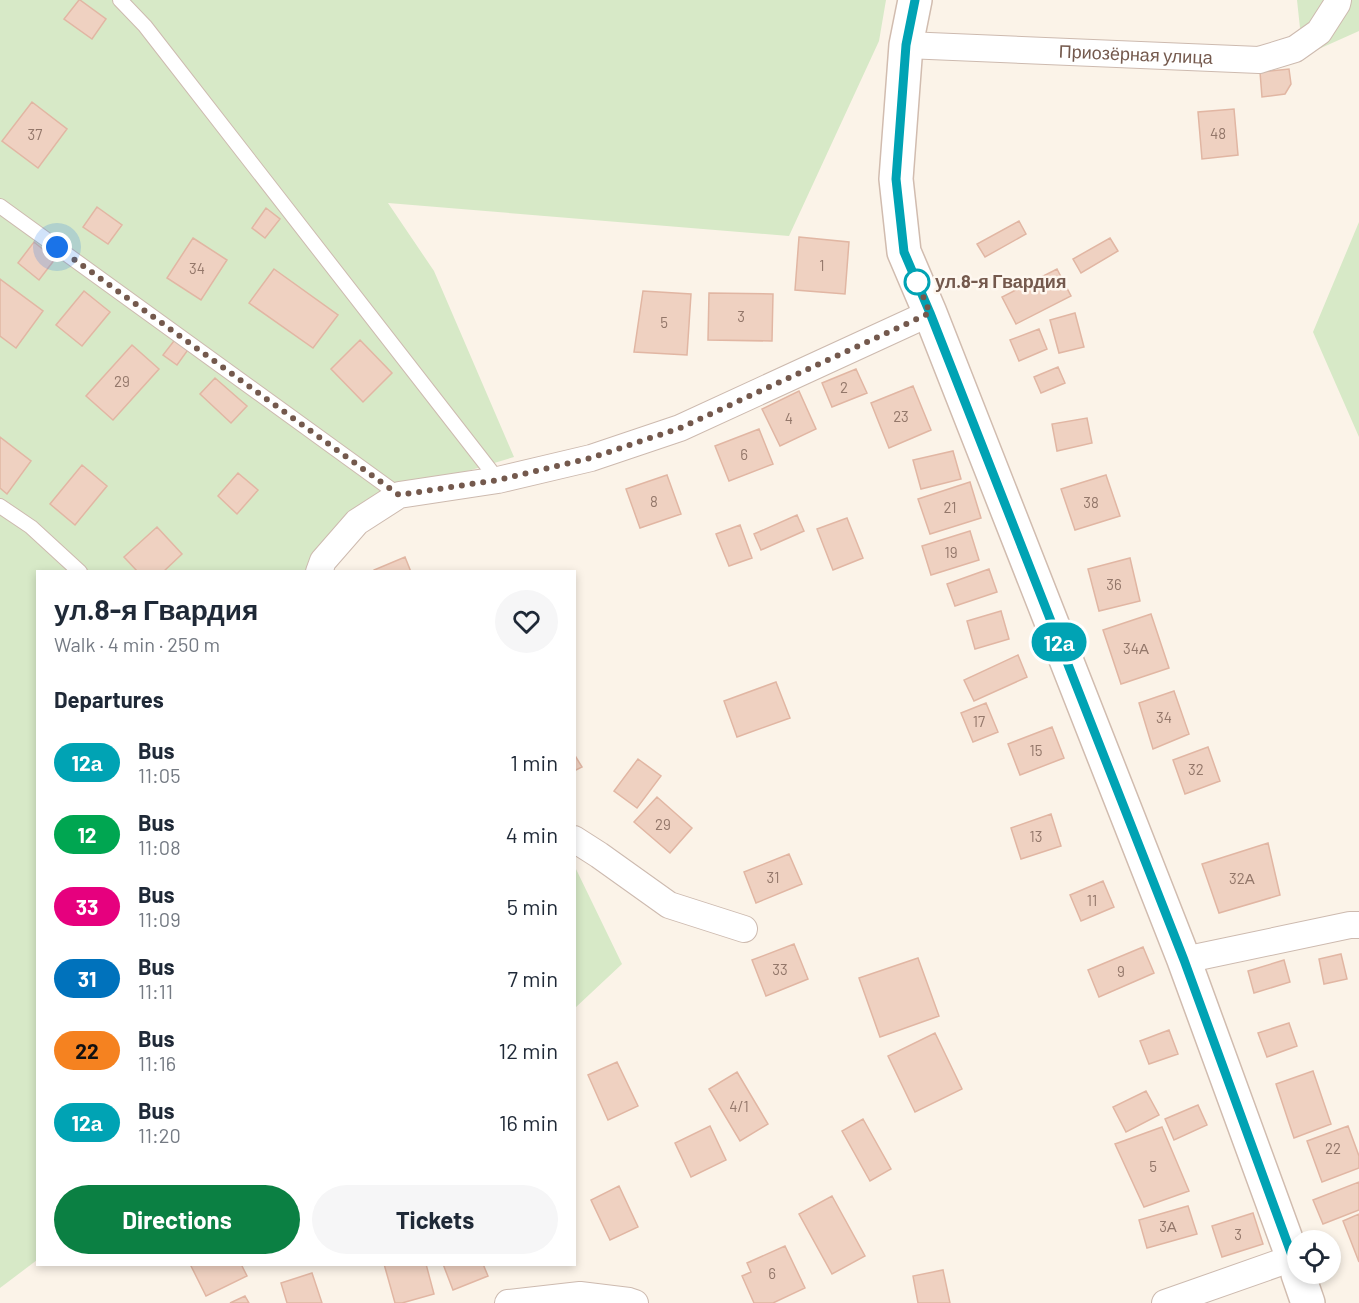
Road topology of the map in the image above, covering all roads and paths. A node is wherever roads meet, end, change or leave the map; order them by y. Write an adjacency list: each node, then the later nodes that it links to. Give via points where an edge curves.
1 (120, 0): 7 (lane, via 145,26)
2 (915, 0): 4 (street)
3 (1338, 0): 4 (street, Приозёрная улица, via 1319,32 1295,49 1259,60)
4 (906, 45): 6 (street, via 896,179 904,252)
5 (0, 206): 8 (lane)
6 (930, 313): 7 (street, via 680,428 591,458); 15 (street)
7 (498, 480): 8 (street)
8 (399, 495): 11 (street, via 357,522)
9 (0, 506): 10 (lane, via 31,527)
10 (78, 570)
11 (320, 570)
12 (576, 840): 14 (street, via 669,905)
13 (1359, 925): 15 (street)
14 (744, 929)
15 (1184, 960): 16 (street)
16 (1287, 1243)
17 (1287, 1270): 21 (street)
18 (1301, 1284): 22 (street)
19 (508, 1303): 20 (street, via 580,1295)
20 (635, 1303)
21 (1165, 1303)
22 (1308, 1303)

